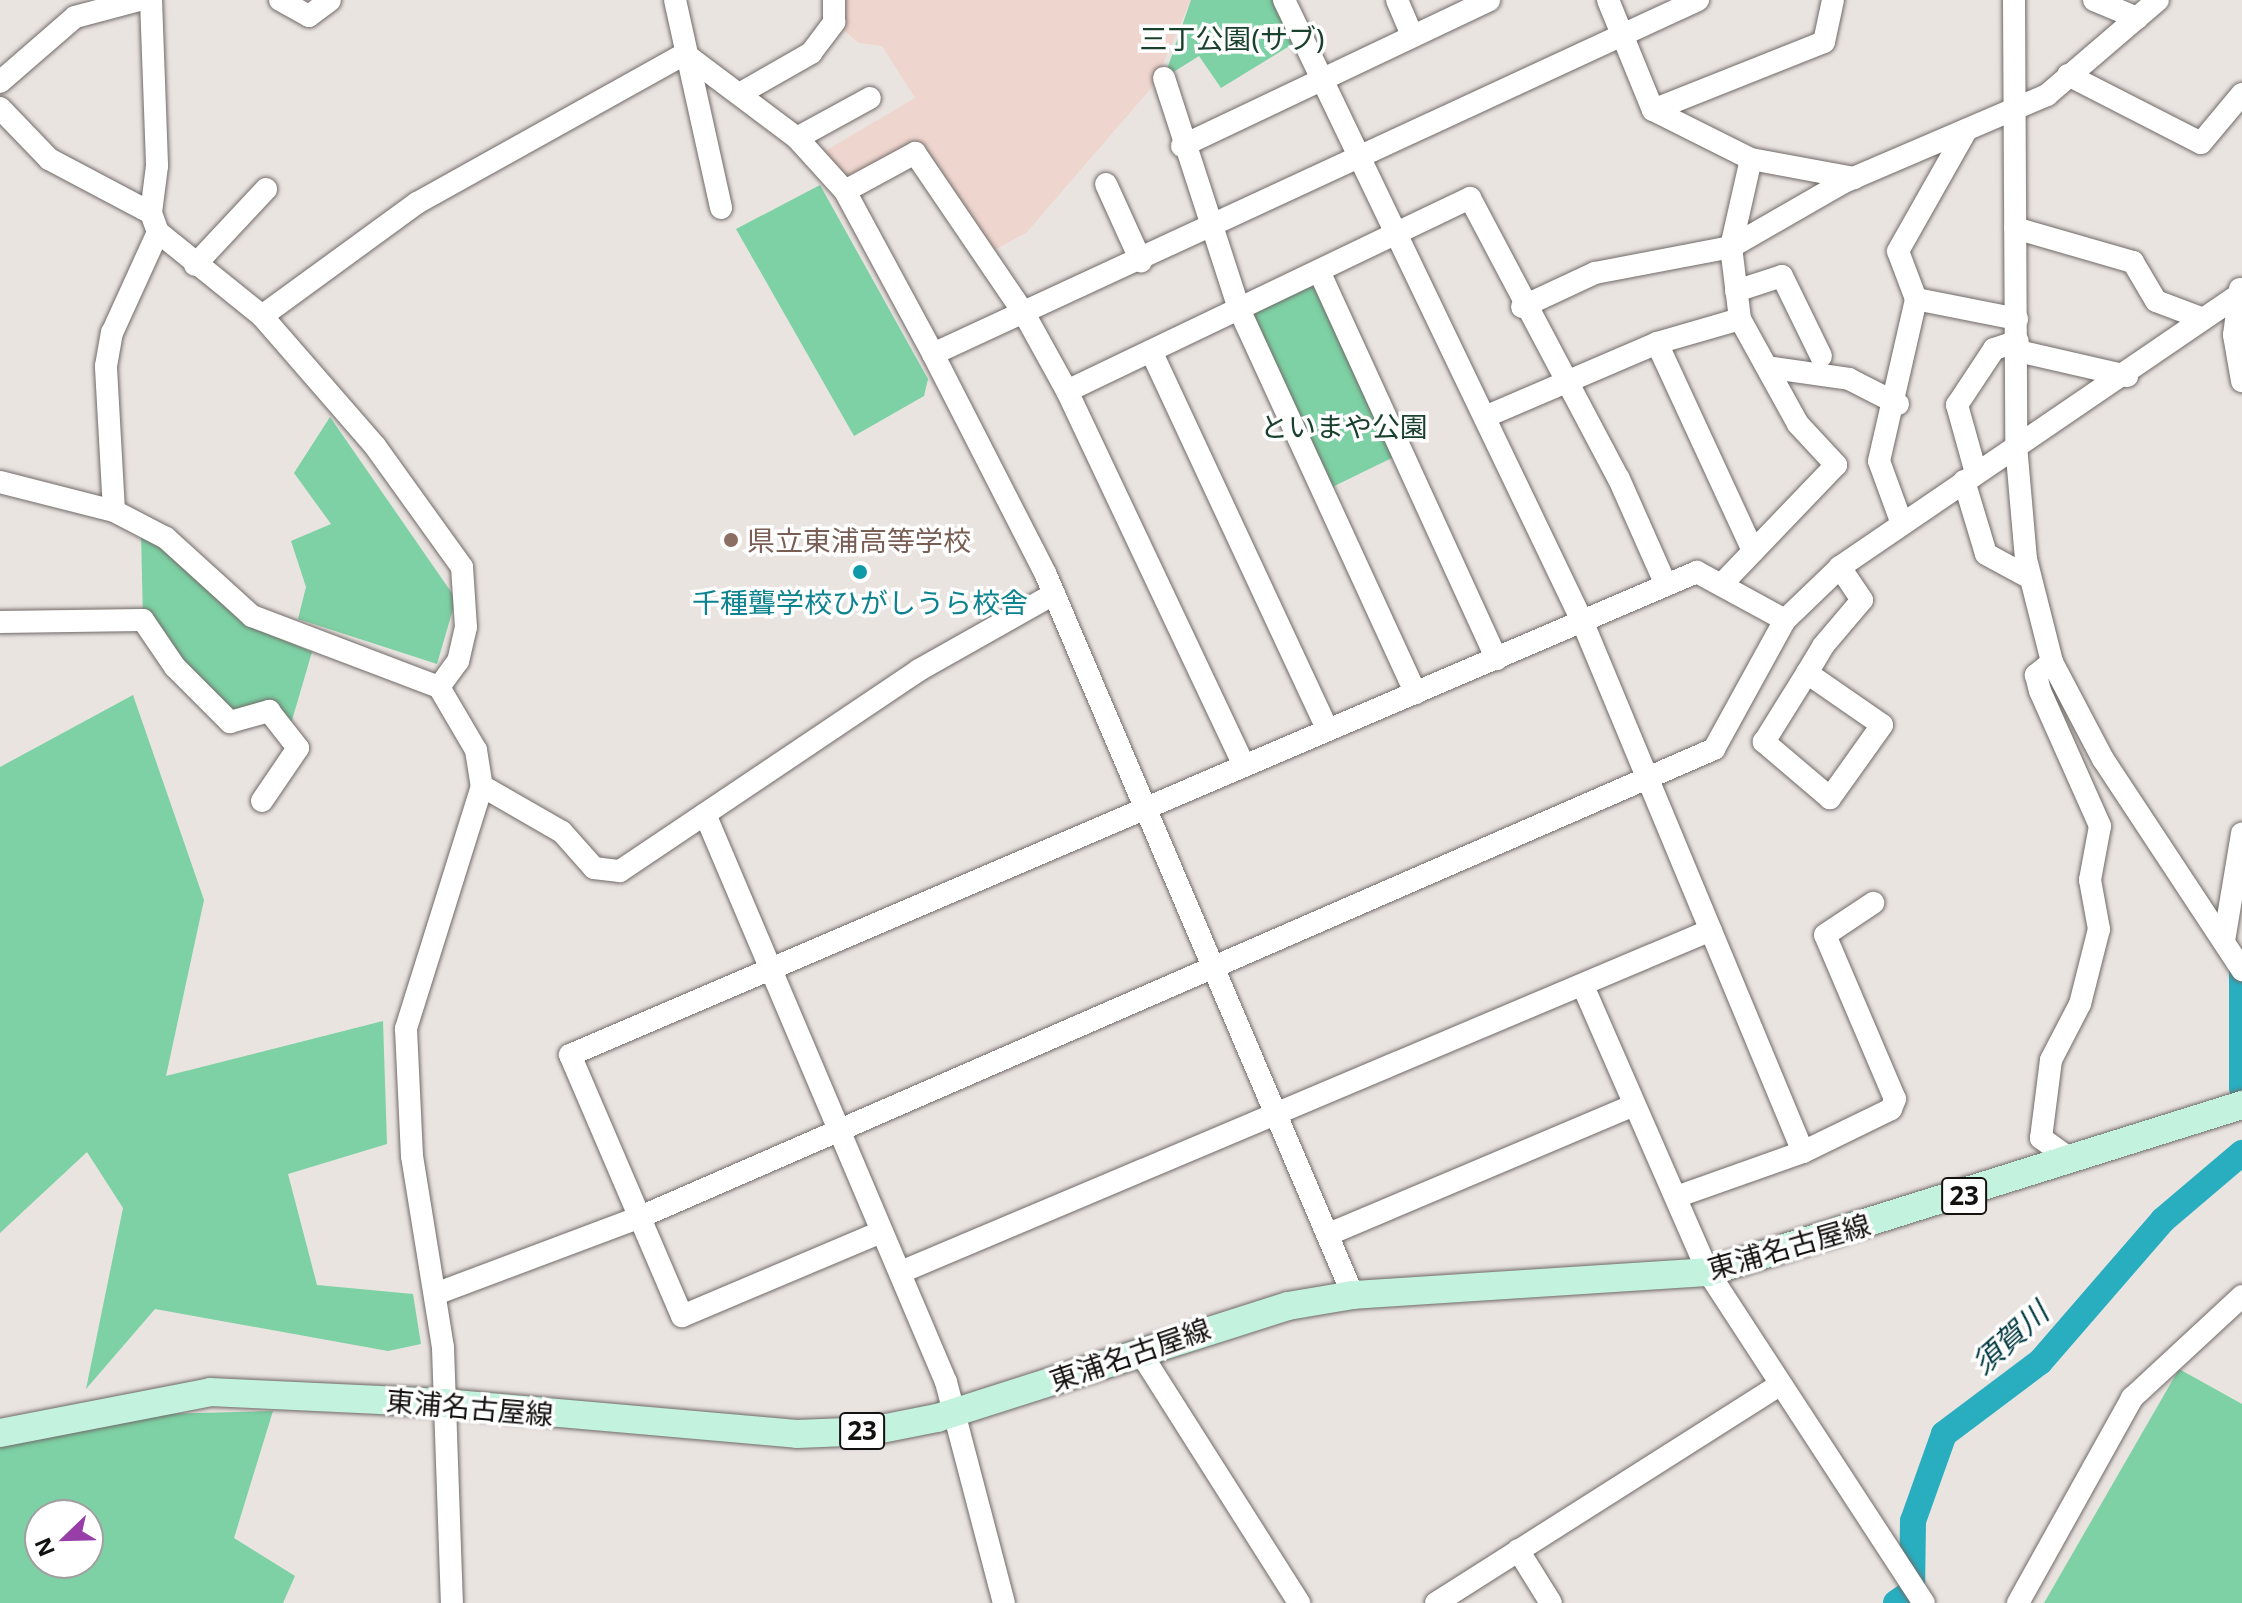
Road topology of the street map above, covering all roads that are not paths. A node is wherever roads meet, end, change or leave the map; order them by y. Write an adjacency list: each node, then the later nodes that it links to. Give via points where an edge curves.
1 (139, 0): 23 (street, via 75,17)
2 (151, 0): 40 (street)
3 (280, 0): 4 (street, via 309,16)
4 (330, 0)
5 (675, 0): 19 (street)
6 (834, 0): 24 (street, via 834,22 811,53)
7 (1284, 0): 22 (street)
8 (1397, 0): 18 (street)
9 (1489, 0): 18 (street)
10 (1608, 0): 17 (street)
11 (1698, 0): 17 (street)
12 (1833, 0): 28 (street, via 1824,42)
13 (2014, 0): 29 (street)
14 (2094, 0): 16 (street)
15 (2158, 0): 16 (street)
16 (2137, 18): 20 (street)
17 (1619, 31): 28 (street); 33 (street)
18 (1412, 36): 22 (street)
19 (685, 54): 24 (street); 39 (street); 54 (street, via 417,203)
20 (2068, 75): 25 (street, via 2201,143); 29 (street)
21 (1164, 78): 32 (street)
22 (1326, 78): 32 (street); 33 (street)
23 (0, 82)
24 (741, 93): 31 (street)
25 (2242, 94)
26 (870, 98): 31 (street)
27 (0, 108): 40 (street, via 49,159)
28 (1653, 110): 34 (street)
29 (2013, 110): 30 (street); 41 (street)
30 (1966, 131): 35 (street); 50 (street, via 1898,251)
31 (797, 138): 38 (street)
32 (1182, 146): 42 (street)
33 (1364, 155): 42 (street); 43 (street)
34 (1751, 159): 35 (street); 44 (street)
35 (1854, 178): 44 (street)
36 (1106, 184): 45 (street)
37 (266, 189): 46 (street)
38 (845, 191): 53 (street, via 915,153); 60 (street)
39 (721, 208)
40 (155, 223): 46 (street); 72 (street, via 112,333 106,366)
41 (2015, 228): 55 (street, via 2133,262 2156,301); 57 (street)
42 (1212, 229): 45 (street); 52 (street)
43 (1400, 231): 47 (street); 51 (street, via 1470,198); 68 (street)
44 (1731, 247): 48 (street); 51 (street, via 1595,273)
45 (1141, 261): 53 (street)
46 (195, 265): 54 (street)
47 (1319, 271): 52 (street); 83 (street)
48 (1736, 291): 56 (street); 61 (street, via 1782,276)
49 (2238, 292): 55 (street); 64 (street)
50 (1916, 299): 57 (street); 67 (street)
51 (1522, 307): 65 (street)
52 (1239, 309): 59 (street); 87 (street)
53 (1025, 315): 60 (street); 66 (street)
54 (262, 316): 86 (street, via 375,446 462,567 466,627 458,661)
55 (2201, 318): 63 (street)
56 (1740, 319): 58 (street); 62 (street)
57 (2018, 337): 63 (street); 69 (street); 70 (street, via 1994,349 1957,405)
58 (1657, 343): 65 (street); 74 (street)
59 (1151, 351): 66 (street); 88 (street)
60 (933, 354): 79 (street)
61 (1821, 356)
62 (1773, 368): 67 (street, via 1849,379); 74 (street, via 1798,424 1836,465)
63 (2127, 376): 69 (street)
64 (2242, 381)
65 (1569, 382): 68 (street); 78 (street)
66 (1067, 391): 89 (street)
67 (1898, 404): 73 (street, via 1879,461)
68 (1487, 416): 82 (street)
69 (2016, 445): 70 (street); 76 (street)
70 (1970, 477): 73 (street); 76 (street, via 1986,554)
71 (0, 482): 72 (street)
72 (114, 511): 86 (street, via 166,538 252,616)
73 (1902, 524): 75 (street)
74 (1753, 551): 77 (street)
75 (1840, 567): 80 (street); 85 (street, via 1862,600)
76 (2030, 578): 84 (street)
77 (1722, 584): 78 (street, via 1697,572); 80 (street)
78 (1666, 585): 82 (street)
79 (1054, 594): 93 (street); 94 (street, via 919,670)
80 (1785, 620): 90 (street, via 1714,749)
81 (0, 622): 92 (street, via 143,620 175,667 230,722 269,711 298,748)
82 (1583, 623): 83 (street); 90 (street)
83 (1497, 659): 87 (street)
84 (2052, 662): 98 (street, via 2103,759); 108 (street, via 2036,675 2040,691 2100,826 2090,880 2099,929 2080,1004 2051,1060 2041,1138)
85 (1807, 673): 85 (street, via 1764,742 1830,798 1882,725)
86 (439, 687): 91 (street, via 460,714)
87 (1416, 693): 88 (street)
88 (1328, 730): 89 (street)
89 (1243, 764): 93 (street)
90 (1649, 782): 97 (street); 99 (street)
91 (482, 786): 94 (street, via 562,832 594,868 620,871); 115 (street, via 406,1029 412,1156)
92 (262, 801)
93 (1145, 808): 99 (street); 100 (street)
94 (705, 814): 100 (street)
95 (2242, 833): 98 (street)
96 (1873, 903): 107 (street, via 1825,935 1895,1099 1891,1109)
97 (1711, 930): 102 (street); 107 (street)
98 (2224, 942): 101 (street)
99 (1213, 967): 105 (street); 106 (street)
100 (773, 970): 106 (street); 110 (street, via 570,1055)
101 (2242, 970)
102 (1583, 986): 103 (street); 105 (street)
103 (1632, 1106): 109 (street); 112 (street)
104 (2230, 1109): 108 (main road, 東浦名古屋線 / 23)
105 (1277, 1116): 112 (street); 113 (street)
106 (838, 1129): 110 (street); 111 (street)
107 (1803, 1152): 109 (street)
108 (2071, 1160): 114 (main road, 東浦名古屋線 / 23)
109 (1676, 1197): 114 (street)
110 (638, 1218): 111 (street, via 682,1316); 115 (street)
111 (881, 1232): 113 (street)
112 (1329, 1234): 116 (street)
113 (901, 1272): 121 (street)
114 (1708, 1272): 116 (main road, 東浦名古屋線 / 23); 119 (street)
115 (438, 1293): 120 (street)
116 (1353, 1295): 118 (main road, 東浦名古屋線 / 23, via 1222,1322)
117 (2242, 1296): 130 (street, via 2132,1398)
118 (1140, 1352): 121 (main road, 東浦名古屋線 / 23); 127 (street)
119 (1777, 1387): 123 (street); 124 (street)
120 (444, 1403): 121 (main road, 東浦名古屋線 / 23, via 797,1434 871,1431); 122 (main road, 東浦名古屋線 / 23, via 210,1392); 125 (street)
121 (956, 1410): 126 (street)
122 (0, 1433)
123 (1518, 1550): 128 (street); 129 (street)
124 (1922, 1600)
125 (452, 1603)
126 (1004, 1603)
127 (1299, 1603)
128 (1436, 1603)
129 (1551, 1603)
130 (2018, 1603)

